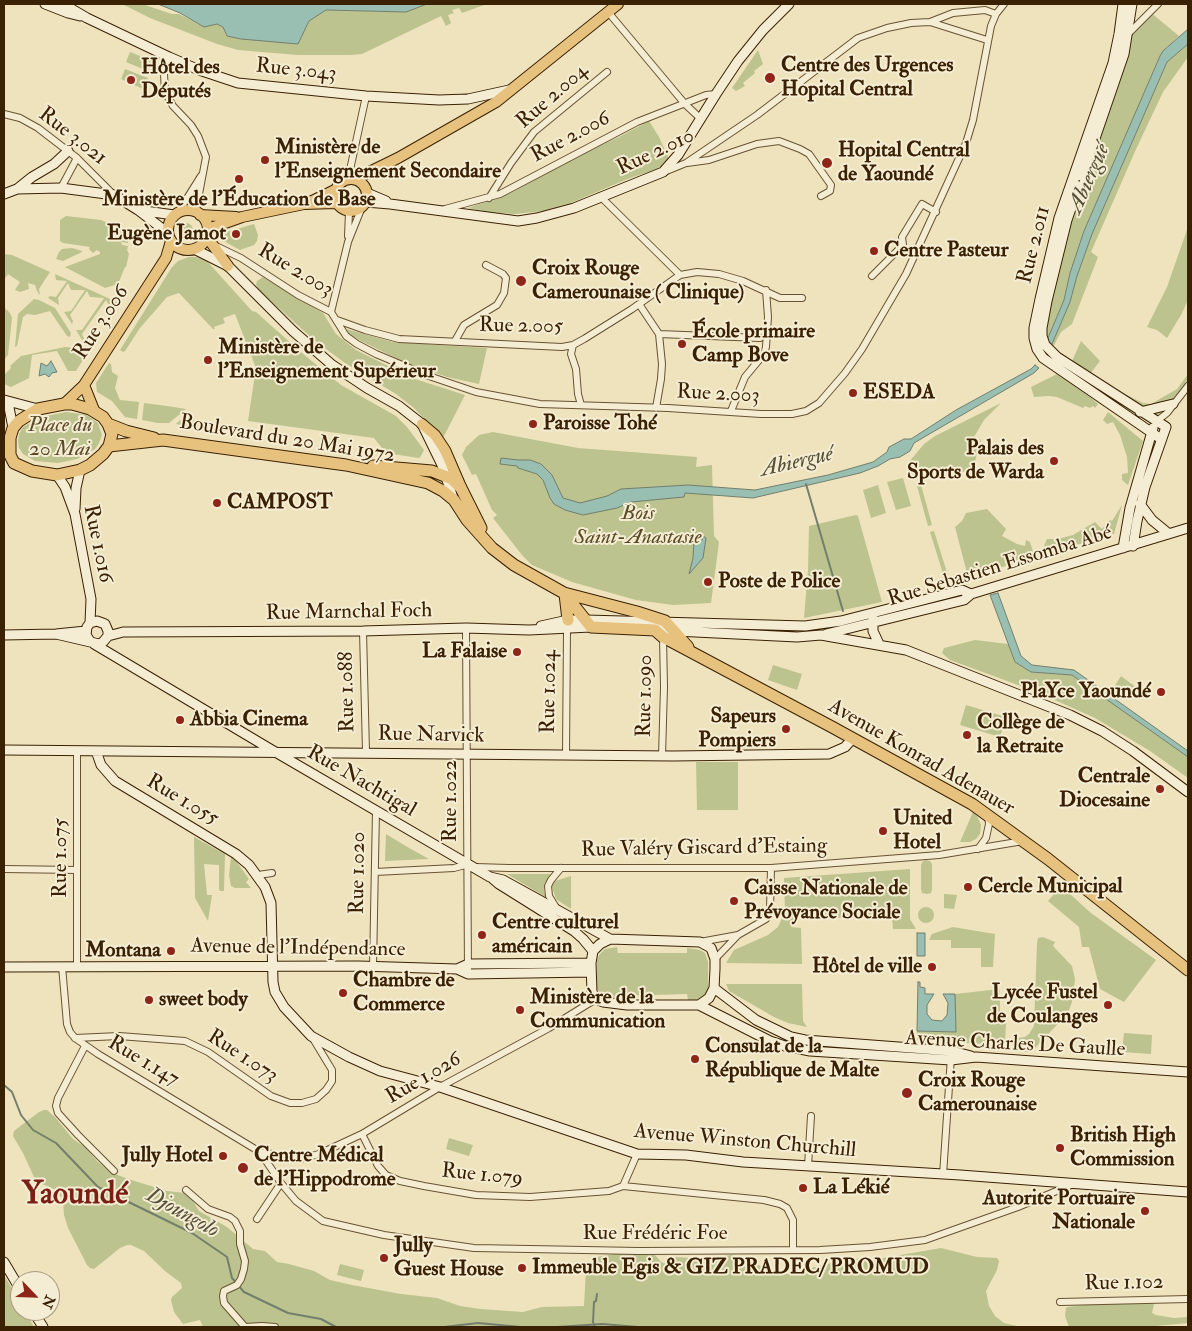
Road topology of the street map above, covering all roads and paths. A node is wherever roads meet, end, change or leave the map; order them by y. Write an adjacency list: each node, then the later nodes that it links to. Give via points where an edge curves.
1 (45, 4): 11 (main road, Rue 3.043)
2 (63, 4): 11 (main road, Rue 3.043)
3 (618, 4): 9 (main road)
4 (789, 4): 18 (main road, via 763,30)
5 (1004, 4): 10 (street, Rue 2.003)
6 (1123, 4): 77 (main road, Rue 2.011, via 1113,63 1059,218 1034,338 1043,358)
7 (1132, 4): 13 (main road, Rue 2.011)
8 (1158, 4): 13 (street)
9 (609, 8): 17 (main road); 20 (street)
10 (996, 14): 12 (street, Rue 2.010, via 976,10 953,13); 14 (street, Rue 2.003)
11 (87, 18): 15 (main road, Rue 3.043)
12 (930, 22): 14 (street, Rue 2.010); 25 (street, Rue 2.010, via 887,28 858,38 757,115)
13 (1128, 34): 75 (main road, Rue 2.011, via 1118,74 1066,220 1042,336 1047,349 1057,357)
14 (987, 40): 43 (street, Rue 2.003, via 970,128)
15 (169, 57): 19 (main road, Rue 3.043, via 238,83); 27 (street, via 164,74 165,92 198,136 206,157)
16 (607, 72): 36 (street, Rue 2.004, via 534,132)
17 (514, 88): 19 (main road, Rue 3.043, via 468,99); 31 (main road, via 496,102 398,158)
18 (716, 94): 20 (street, Rue 2.006); 22 (main road)
19 (366, 96): 31 (street)
20 (685, 104): 22 (street); 36 (street, Rue 2.006, via 637,122)
21 (4, 114): 23 (street, Rue 3.021, via 29,122)
22 (701, 119): 26 (main road)
23 (68, 151): 24 (street, Rue 3.021); 29 (main road)
24 (77, 158): 28 (street); 33 (street, Rue 3.021)
25 (686, 163): 26 (street, Rue 2.010); 34 (street, via 779,141 809,154 832,185 830,191)
26 (663, 172): 35 (main road, Rue 2.010)
27 (204, 173): 41 (street); 44 (street)
28 (61, 188): 29 (main road); 33 (main road)
29 (16, 189): 32 (main road)
30 (335, 190): 31 (main road, via 340,182); 37 (main road); 38 (main road)
31 (360, 191): 40 (main road, Rue 2.010, via 390,204); 42 (main road, via 356,211); 48 (street)
32 (4, 194)
33 (114, 195): 39 (main road)
34 (821, 196)
35 (601, 197): 40 (main road, Rue 2.010, via 574,208 518,221); 54 (street)
36 (489, 198): 40 (street, Rue 2.006)
37 (335, 203): 38 (main road); 42 (main road)
38 (304, 204): 45 (main road)
39 (138, 210): 44 (main road); 46 (main road)
40 (442, 210)
41 (198, 212): 44 (main road, via 189,209); 45 (main road); 47 (main road, via 205,218)
42 (349, 212): 48 (street)
43 (936, 212): 55 (street, via 922,204 902,237 902,245); 74 (street, Rue 2.003, via 880,320 845,373 819,403 806,411 792,414)
44 (177, 213): 46 (main road, via 170,220)
45 (242, 217): 47 (main road)
46 (169, 237): 49 (main road); 51 (main road)
47 (209, 237): 50 (main road); 53 (main road); 59 (street, Rue 2.003, via 298,295)
48 (348, 242): 59 (street)
49 (182, 249): 50 (main road); 51 (main road)
50 (194, 249): 53 (main road)
51 (166, 258): 65 (main road, Rue 3.006)
52 (486, 265): 63 (street, via 506,278 504,293 497,305 464,325)
53 (228, 266): 80 (main road, via 331,364)
54 (680, 275): 56 (street, Rue 2.005, via 697,272 719,274); 58 (street, Rue 2.005)
55 (872, 276)
56 (766, 290): 57 (street, Rue 2.005, via 780,298); 74 (street, via 768,317 764,354 745,377)
57 (802, 298)
58 (639, 304): 61 (street); 64 (street, Rue 2.005)
59 (331, 312): 60 (street, Rue 2.003)
60 (336, 320): 63 (street, Rue 2.005, via 399,339); 70 (street, Rue 2.003, via 346,336 357,344 426,376 508,399)
61 (659, 334): 62 (street); 71 (street, via 662,379)
62 (760, 338)
63 (455, 342): 64 (street, Rue 2.005)
64 (573, 345): 70 (street, via 571,354)
65 (84, 385): 68 (main road); 73 (main road, Rue 3.006)
66 (1188, 386): 69 (street)
67 (6, 401): 72 (main road); 83 (main road)
68 (64, 404): 72 (highway); 73 (highway)
69 (1173, 404): 75 (main road); 76 (street)
70 (581, 406): 71 (street, Rue 2.003)
71 (656, 408): 74 (street, Rue 2.003)
72 (38, 409): 83 (highway, via 26,415)
73 (94, 410): 79 (highway)
74 (731, 411)
75 (1140, 412): 78 (main road, Rue 2.011)
76 (1167, 413): 78 (street); 81 (street)
77 (1133, 420): 82 (main road, Rue 2.011); 86 (main road)
78 (1157, 422): 81 (main road, Rue 2.011); 82 (main road)
79 (108, 424): 85 (highway); 87 (highway, via 112,434)
80 (422, 424): 92 (main road); 93 (main road, via 445,450)
81 (1166, 427): 84 (main road)
82 (1151, 432): 84 (main road, Rue 2.011); 86 (main road)
83 (9, 436): 88 (highway)
84 (1161, 439): 95 (main road)
85 (163, 440): 87 (highway, Boulevard du 20 Mai 1972); 89 (highway, Boulevard du 20 Mai 1972)
86 (1148, 445): 101 (main road, via 1130,508)
87 (109, 446): 90 (highway)
88 (9, 461): 91 (highway, via 41,474)
89 (346, 465): 92 (highway, via 420,469); 94 (highway, Boulevard du 20 Mai 1972, via 418,479 444,491)
90 (80, 470): 91 (highway); 96 (main road)
91 (57, 475): 96 (main road, Rue 1.016)
92 (445, 476): 93 (highway); 94 (main road)
93 (461, 488): 100 (highway)
94 (454, 500): 100 (highway)
95 (1140, 504): 98 (main road); 99 (main road)
96 (75, 514): 104 (main road, Rue 1.016)
97 (1188, 528): 98 (main road, Rue Sebastien Essomba Abé)
98 (1169, 534): 99 (main road, Rue Sebastien Essomba Abé)
99 (1133, 546): 101 (main road, Rue Sebastien Essomba Abé)
100 (492, 548): 102 (highway, via 514,565)
101 (1123, 548): 103 (main road, Rue Sebastien Essomba Abé)
102 (565, 594): 106 (highway); 108 (highway); 109 (highway)
103 (971, 594): 105 (main road, Rue Marnchal Foch, via 962,590); 107 (main road, Rue Sebastien Essomba Abé, via 964,600)
104 (91, 600): 111 (main road, Rue 1.016); 118 (main road)
105 (873, 612): 107 (main road); 110 (main road, Rue Marnchal Foch)
106 (665, 622): 109 (main road, Rue Marnchal Foch); 110 (main road, Rue Marnchal Foch); 114 (highway, Avenue Konrad Adenauer)
107 (872, 623): 119 (main road, Rue Sebastien Essomba Abé); 120 (main road)
108 (568, 624): 109 (main road, Rue Marnchal Foch); 112 (main road, Rue Marnchal Foch, via 548,624 529,630); 129 (street, Rue 1.024)
109 (589, 624): 115 (highway)
110 (805, 626): 119 (main road)
111 (88, 627): 116 (main road, Rue Marnchal Foch); 118 (main road, Rue Marnchal Foch, via 94,622); 118 (main road, via 87,638)
112 (466, 628): 113 (main road, Rue Marnchal Foch); 128 (street, Rue 1.022)
113 (363, 631): 118 (main road, Rue Marnchal Foch, via 123,632); 126 (street, Rue 1.088)
114 (675, 632): 115 (main road); 119 (main road); 121 (highway, Avenue Konrad Adenauer)
115 (659, 633): 121 (highway, Avenue Konrad Adenauer); 130 (street, Rue 1.090, via 664,687)
116 (56, 634): 117 (main road); 118 (main road)
117 (4, 635)
118 (101, 635): 127 (main road, Rue Nachtigal, via 108,651)
119 (821, 635): 120 (main road)
120 (879, 644): 131 (main road, via 906,650 1070,715 1133,751)
121 (692, 653): 122 (highway, Avenue Konrad Adenauer)
122 (853, 738): 130 (main road, Rue Narvick, via 829,754); 133 (highway, Avenue Konrad Adenauer)
123 (4, 750): 124 (main road, Rue Narvick)
124 (77, 751): 125 (main road, Rue Narvick); 140 (street, Rue 1.075)
125 (96, 751): 127 (main road, Rue Narvick); 143 (main road, Rue 1.055, via 101,765 115,781 236,854)
126 (366, 752): 127 (main road, Rue Narvick); 128 (main road, Rue Narvick)
127 (277, 753): 132 (main road, Rue Nachtigal)
128 (467, 754): 129 (main road, Rue Narvick); 136 (street, Rue 1.022)
129 (566, 755): 130 (main road, Rue Narvick)
130 (662, 756)
131 (1188, 792)
132 (376, 810): 136 (main road, Rue Nachtigal); 141 (street, Rue 1.020)
133 (988, 816): 134 (highway, Avenue Konrad Adenauer); 135 (street, via 986,838)
134 (1024, 840): 135 (street, Rue Valéry Giscard d'Estaing); 159 (highway, Avenue Konrad Adenauer)
135 (978, 849): 138 (street, Rue Valéry Giscard d'Estaing)
136 (471, 865): 137 (street, Rue Valéry Giscard d'Estaing); 141 (street, Rue Valéry Giscard d'Estaing); 144 (main road, Rue Nachtigal); 151 (street, Rue 1.022)
137 (561, 868): 138 (street, Rue Valéry Giscard d'Estaing); 145 (street, via 548,886 549,896)
138 (770, 868): 146 (street, via 766,919)
139 (4, 869): 140 (street)
140 (77, 870): 153 (street, Rue 1.075)
141 (375, 872): 155 (street, Rue 1.020)
142 (272, 873): 143 (street)
143 (258, 875): 154 (main road, Rue 1.055, via 271,903)
144 (490, 876): 145 (main road, Rue Nachtigal); 149 (main road, via 574,931)
145 (558, 910): 147 (main road, Rue Nachtigal)
146 (738, 935): 148 (street); 150 (street)
147 (610, 939): 148 (main road); 149 (main road)
148 (700, 942): 150 (main road, via 711,948)
149 (593, 952): 157 (main road)
150 (715, 960): 161 (main road)
151 (468, 964): 157 (main road); 158 (main road); 160 (street, Rue 1.022)
152 (62, 966): 153 (main road, Avenue de l'Indépendance); 156 (main road, Avenue de l'Indépendance); 165 (street, Rue 1.147, via 67,1024)
153 (77, 966): 154 (main road, Avenue de l'Indépendance)
154 (272, 966): 155 (main road, Avenue de l'Indépendance); 164 (main road, Avenue Winston Churchill, via 275,992 284,1007)
155 (373, 966): 158 (main road, Avenue de l'Indépendance)
156 (4, 967)
157 (591, 968): 160 (main road, Avenue de l'Indépendance); 162 (main road, via 592,992)
158 (458, 969): 160 (main road, Avenue de l'Indépendance)
159 (1188, 970)
160 (468, 974)
161 (714, 988): 163 (main road, via 709,998); 167 (main road, Avenue Charles De Gaulle, via 756,1020 791,1037)
162 (596, 999): 163 (main road, via 627,1005); 169 (street, Rue 1.026)
163 (699, 1006): 167 (main road, Avenue Charles De Gaulle, via 770,1041 810,1051)
164 (312, 1036): 165 (street, Rue 1.073, via 332,1070 332,1081 316,1099 302,1103 290,1103 271,1096 208,1052 186,1041 119,1036); 169 (main road, Avenue Winston Churchill, via 380,1070)
165 (75, 1038): 166 (street, Rue 1.147)
166 (85, 1046): 172 (street, Rue 1.147); 175 (street, via 56,1106 58,1113)
167 (951, 1056): 168 (main road, Avenue Charles De Gaulle); 176 (street)
168 (1188, 1072)
169 (440, 1087): 171 (street, Rue 1.026); 173 (main road, Avenue Winston Churchill)
170 (810, 1116): 174 (street)
171 (362, 1134): 172 (street, Rue 1.026, via 319,1154 301,1158); 179 (street, Rue 1.079, via 378,1166 400,1181 476,1195 530,1197 609,1191)
172 (260, 1152): 177 (street, Rue Frédéric Foe)
173 (637, 1154): 174 (main road, Avenue Winston Churchill); 179 (street)
174 (808, 1166): 176 (main road, Avenue Winston Churchill)
175 (114, 1171)
176 (943, 1175): 178 (main road, Avenue Winston Churchill)
177 (281, 1183): 182 (street); 183 (street, Rue Frédéric Foe, via 296,1201 322,1221 474,1248)
178 (1073, 1184): 181 (main road, Avenue Winston Churchill); 183 (street, Rue Frédéric Foe, via 925,1240 870,1247)
179 (623, 1186): 183 (street, Rue 1.079, via 780,1204 787,1208 793,1220)
180 (186, 1190): 186 (street, via 208,1209 230,1217 240,1231 244,1269 237,1285 224,1291 223,1296 224,1303)
181 (1188, 1192)
182 (257, 1218)
183 (793, 1249)
184 (1188, 1299): 185 (street, Rue 1.102)
185 (1060, 1302)
186 (245, 1327): 187 (street)
187 (275, 1327)

